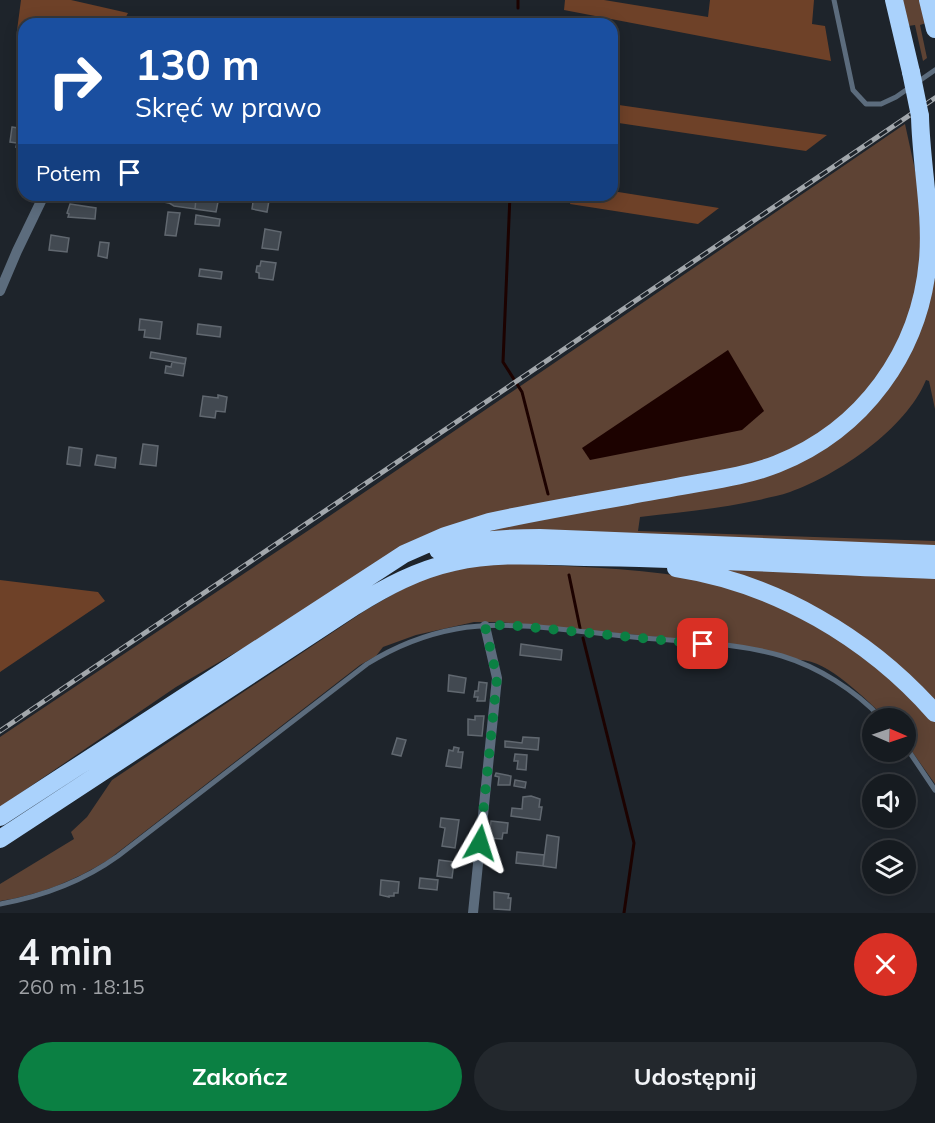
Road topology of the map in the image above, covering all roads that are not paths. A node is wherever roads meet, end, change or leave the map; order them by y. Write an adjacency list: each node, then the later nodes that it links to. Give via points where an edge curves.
1 (834, 0): 5 (lane, via 854,90 866,104 882,104)
2 (894, 0): 6 (highway, bridge)
3 (928, 0): 4 (highway)
4 (935, 29)
5 (935, 70)
6 (921, 126): 7 (highway); 12 (highway, via 929,235 924,290 910,337 899,358 874,396 843,425 817,445 765,468 489,522 428,543)
7 (935, 185)
8 (41, 201): 9 (street)
9 (0, 291)
10 (935, 554): 12 (highway, via 515,538 453,545)
11 (585, 557): 13 (highway); 16 (highway, via 696,572 775,597 853,640 893,670); 20 (highway, via 483,557 407,577 355,606)
12 (382, 569): 19 (highway)
13 (935, 570)
14 (485, 626): 15 (lane, via 760,651 807,666 834,680); 21 (lane, via 438,633 393,648 102,867 49,892); 22 (street, via 497,678)
15 (869, 708)
16 (935, 713)
17 (916, 762): 18 (lane)
18 (935, 790)
19 (0, 817)
20 (0, 839)
21 (0, 904)
22 (473, 913)

